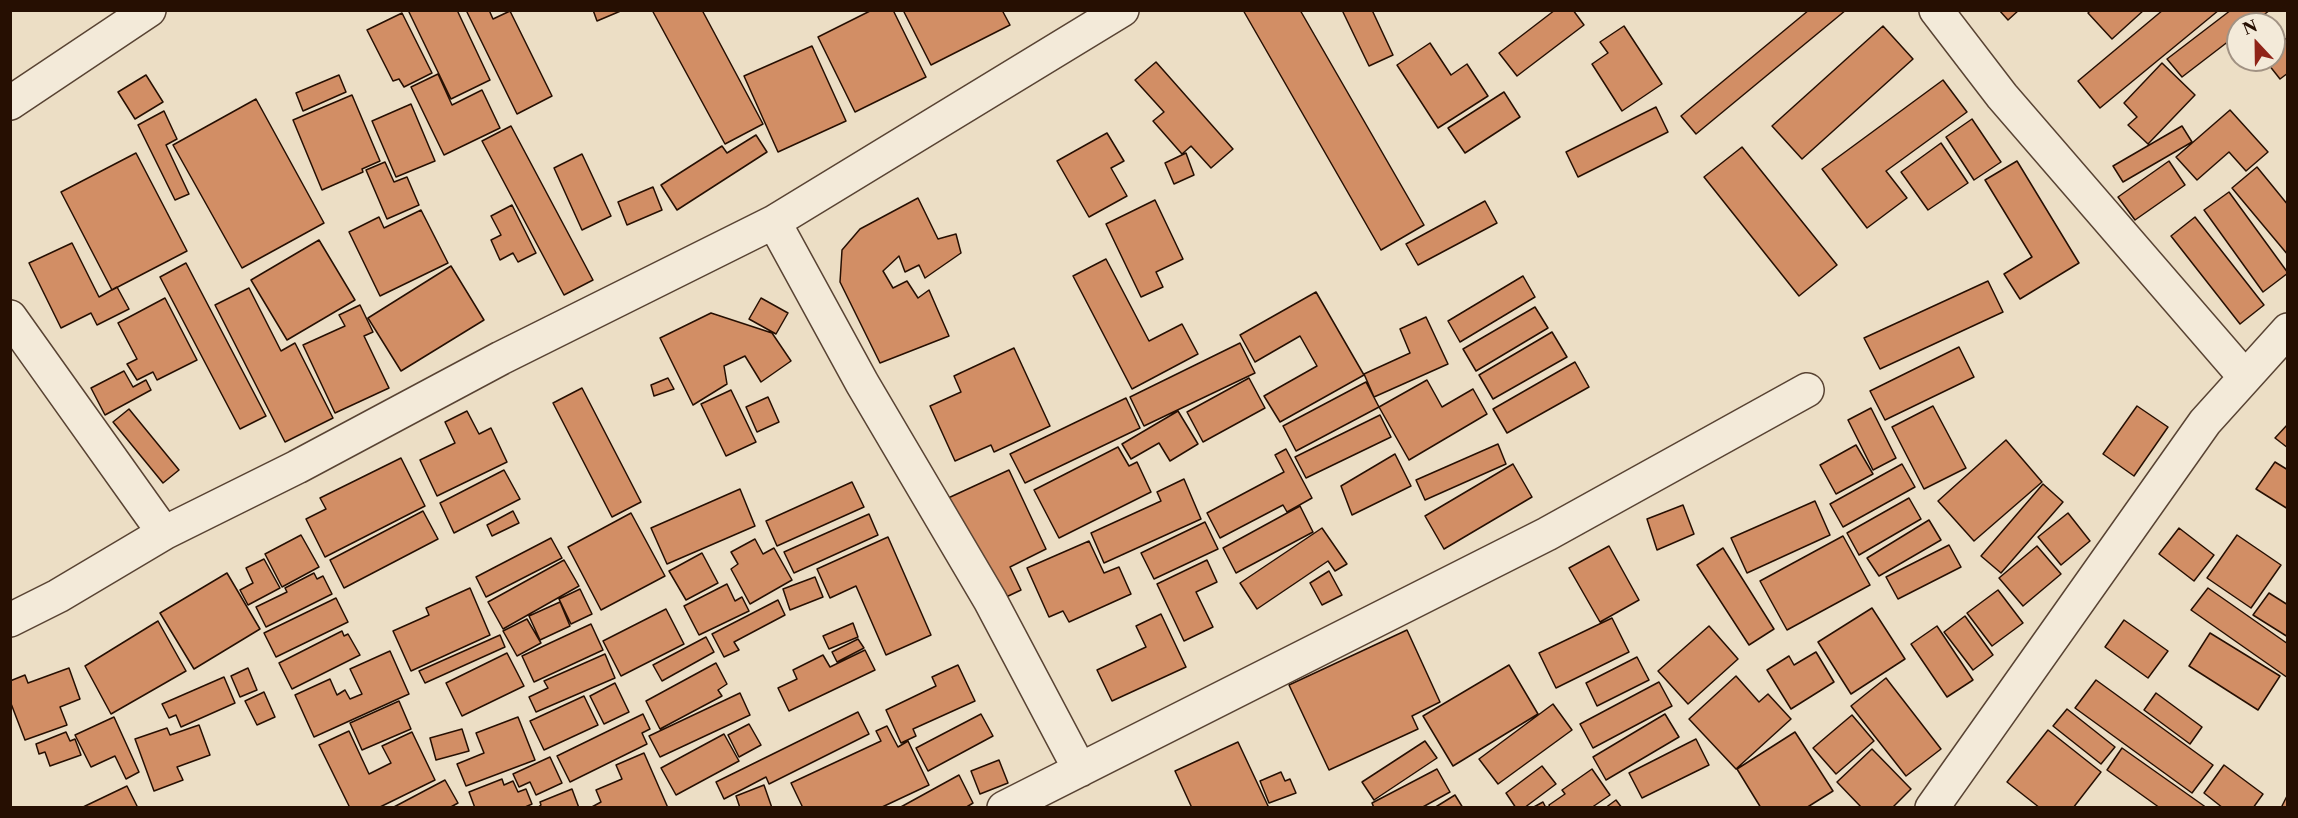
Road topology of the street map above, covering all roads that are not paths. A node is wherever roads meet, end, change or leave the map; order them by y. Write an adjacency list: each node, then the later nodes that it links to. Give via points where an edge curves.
1 (149, 10): 4 (street)
2 (1122, 10): 5 (street)
3 (1936, 10): 8 (street, via 2002,96)
4 (10, 103)
5 (774, 222): 10 (street); 12 (street, via 862,383 990,600)
6 (10, 317): 10 (street)
7 (2288, 330): 8 (street)
8 (2245, 377): 14 (street, via 2198,431)
9 (1807, 390): 12 (street, via 1547,534)
10 (164, 533): 11 (street)
11 (10, 620)
12 (1080, 770): 13 (street)
13 (1004, 807)
14 (1932, 807)

